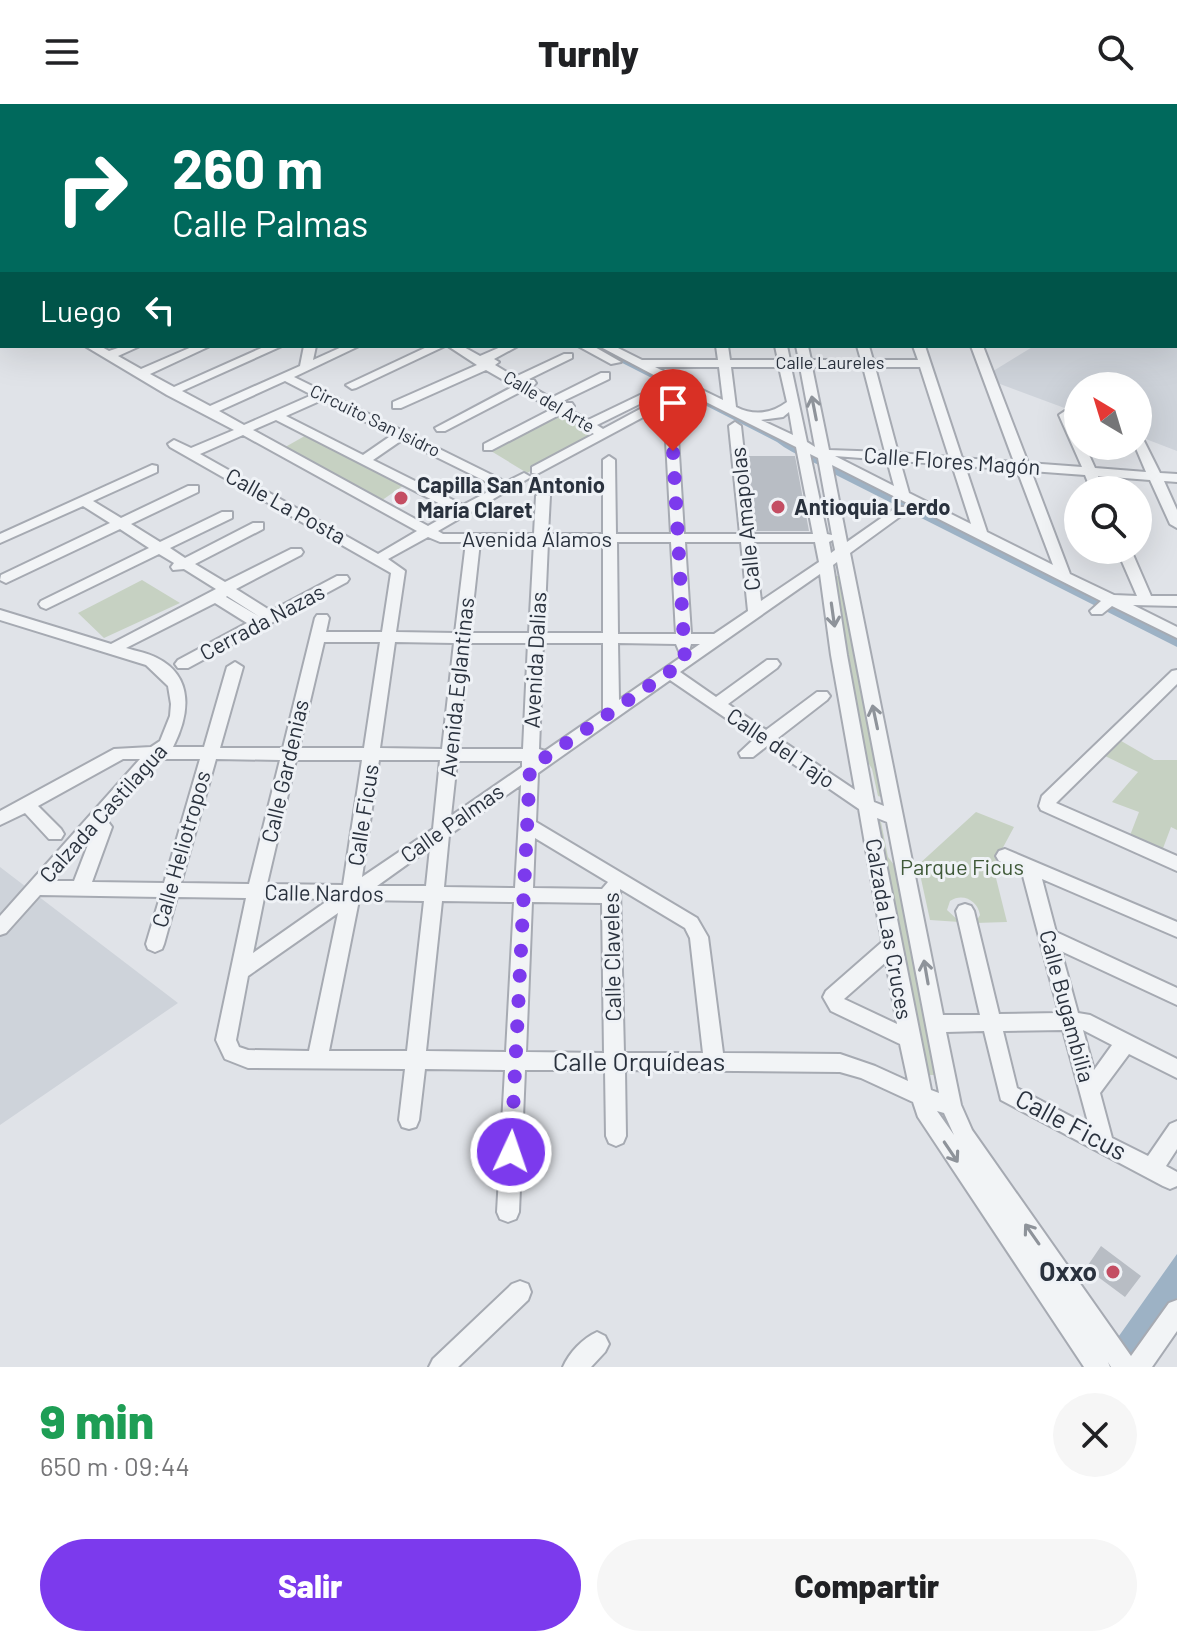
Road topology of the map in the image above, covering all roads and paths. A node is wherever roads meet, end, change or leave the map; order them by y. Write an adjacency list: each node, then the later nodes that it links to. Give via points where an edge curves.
1 (94, 348): 20 (street, Avenida Álamos)
2 (129, 348): 20 (street)
3 (199, 348): 30 (street)
4 (271, 348): 36 (street)
5 (310, 348): 29 (street)
6 (349, 348): 29 (street)
7 (435, 348): 34 (street)
8 (458, 348): 22 (street, Calle del Arte)
9 (472, 348): 22 (street, Calle del Arte)
10 (509, 348): 22 (street)
11 (589, 348): 28 (street)
12 (610, 348): 28 (street)
13 (666, 348): 23 (street)
14 (722, 348): 24 (street)
15 (781, 348): 25 (street, Calzada Las Cruces)
16 (863, 348): 26 (street)
17 (920, 348): 27 (street)
18 (978, 348): 65 (street)
19 (804, 355): 25 (street, Calle Laureles); 26 (street, Calle Laureles); 64 (street, Calzada Las Cruces, one-way to 19)
20 (108, 356): 30 (street, Avenida Álamos)
21 (568, 356): 33 (street)
22 (487, 361): 33 (street, Calle del Arte); 41 (street)
23 (667, 363): 24 (street, Calle Laureles); 28 (street, Calle Laureles)
24 (724, 363): 25 (street, Calle Laureles); 43 (street)
25 (784, 363): 40 (street, Calzada Las Cruces)
26 (867, 363): 27 (street, Calle Laureles); 57 (street)
27 (925, 364): 63 (street)
28 (634, 366): 35 (street)
29 (305, 368): 32 (street)
30 (139, 374): 36 (street, Avenida Álamos)
31 (605, 376): 39 (street)
32 (285, 377): 37 (street, Circuito San Isidro); 44 (street)
33 (523, 382): 39 (street, Calle del Arte); 49 (street)
34 (352, 385)
35 (676, 388): 38 (street); 42 (street); 43 (street)
36 (171, 392): 44 (street, Avenida Álamos)
37 (323, 395): 45 (street); 52 (street, Circuito San Isidro)
38 (644, 397): 42 (street); 48 (street)
39 (560, 404): 48 (street, Calle del Arte); 55 (street)
40 (792, 404): 46 (street, via 779,414); 53 (street, Calzada Las Cruces)
41 (397, 405)
42 (658, 405): 51 (street)
43 (730, 409): 46 (street)
44 (207, 412): 50 (street, Avenida Álamos)
45 (277, 416): 50 (street); 58 (street)
46 (740, 421): 53 (street); 87 (street, Calle Amapolas)
47 (671, 422): 86 (street)
48 (592, 423): 51 (street, Calle del Arte)
49 (441, 428)
50 (242, 431): 56 (street); 81 (street, Avenida Álamos)
51 (607, 432): 71 (street)
52 (402, 434): 58 (street); 71 (street, Circuito San Isidro)
53 (800, 443): 62 (street, Calzada Las Cruces); 64 (street)
54 (174, 444): 56 (street, Calle La Posta)
55 (488, 447)
56 (191, 453): 93 (street, Calle La Posta)
57 (892, 457): 63 (street, Calle Flores Magón); 64 (street, Calle Flores Magón, via 839,452); 75 (street)
58 (364, 460): 76 (street)
59 (609, 460): 89 (street)
60 (1085, 460): 67 (street)
61 (1147, 460): 69 (street)
62 (804, 461): 64 (street); 83 (street, Calzada Las Cruces)
63 (957, 461): 65 (street, Calle Flores Magón); 82 (street)
64 (824, 463): 75 (street, via 849,468); 90 (street, Calzada Las Cruces)
65 (1022, 466): 67 (street, Calle Flores Magón); 98 (street)
66 (152, 469): 74 (street)
67 (1090, 472): 68 (street); 69 (street, Calle Flores Magón)
68 (1092, 476)
69 (1155, 477): 70 (street, Calle Flores Magón); 78 (street)
70 (1177, 478)
71 (507, 487): 76 (street)
72 (193, 489): 79 (street)
73 (543, 496): 88 (street, Avenida Dalias)
74 (79, 503): 79 (street); 84 (street)
75 (903, 503): 82 (street); 90 (street, Calle Palmas)
76 (464, 511): 81 (street)
77 (227, 515): 91 (street)
78 (1177, 524)
79 (115, 526): 91 (street); 99 (street)
80 (258, 526): 96 (street)
81 (427, 532): 85 (street, Avenida Álamos); 93 (street)
82 (981, 534): 98 (street)
83 (821, 538): 87 (street, Avenida Álamos); 90 (street, Avenida Álamos); 94 (street, Calzada Las Cruces)
84 (0, 539)
85 (473, 539): 88 (street, Avenida Álamos); 113 (street, Avenida Eglantinas)
86 (678, 539): 87 (street, Avenida Álamos); 89 (street, Avenida Álamos); 116 (street)
87 (747, 539): 106 (street, Calle Amapolas)
88 (541, 540): 89 (street, Avenida Álamos); 114 (street, Avenida Dalias)
89 (611, 540): 115 (street)
90 (841, 545): 94 (street, Calle Palmas); 139 (street, Calzada Las Cruces, one-way to 90)
91 (154, 551): 96 (street); 104 (street)
92 (296, 552): 101 (street)
93 (380, 558): 97 (street, Calle La Posta)
94 (826, 563): 106 (street, Calle Palmas); 137 (street, Calzada Las Cruces, one-way to 137)
95 (1130, 564): 102 (street)
96 (179, 566): 101 (street)
97 (398, 569): 112 (street, Calle Ficus)
98 (1064, 576): 105 (street)
99 (6, 578)
100 (342, 579): 109 (street, Cerrada Nazas)
101 (220, 590): 109 (street); 118 (street)
102 (1146, 600): 103 (street); 105 (street)
103 (1177, 601)
104 (46, 604)
105 (1104, 605): 110 (street)
106 (755, 612): 117 (street, Calle Palmas)
107 (0, 615): 118 (street, Calzada Castilagua)
108 (322, 618): 111 (street, Calle Gardenias)
109 (265, 620): 120 (street, Cerrada Nazas)
110 (1177, 633)
111 (317, 637): 112 (street); 132 (street, Calle Gardenias)
112 (390, 638): 113 (street); 133 (street, Calle Ficus)
113 (462, 638): 114 (street); 134 (street, Avenida Eglantinas)
114 (537, 638): 115 (street); 135 (street, Avenida Dalias)
115 (611, 638): 116 (street); 127 (street)
116 (684, 638): 117 (street); 119 (street)
117 (717, 639): 119 (street, Calle Palmas)
118 (105, 647): 129 (street, Calzada Castilagua, via 151,661 175,684 178,716 167,744)
119 (685, 661): 123 (street, Calle Palmas)
120 (183, 664)
121 (772, 664): 126 (street)
122 (235, 667): 131 (street, Calle Heliotropos)
123 (669, 672): 126 (street, Calle del Tajo); 127 (street, Calle Palmas)
124 (1175, 681): 145 (street, via 1047,806)
125 (822, 696): 128 (street)
126 (717, 704): 128 (street, Calle del Tajo)
127 (611, 712): 135 (street, Calle Palmas)
128 (767, 738): 130 (street); 137 (street, Calle del Tajo)
129 (155, 753): 131 (street); 136 (street, via 114,755); 140 (street, Calzada Castilagua)
130 (747, 753)
131 (208, 754): 132 (street); 150 (street, Calle Heliotropos)
132 (290, 754): 133 (street); 151 (street, Calle Gardenias)
133 (372, 755): 134 (street); 152 (street, Calle Ficus)
134 (450, 755): 135 (street); 142 (street, Avenida Eglantinas)
135 (537, 759): 141 (street, Avenida Dalias); 142 (street, Calle Palmas)
136 (26, 804): 138 (street); 143 (street)
137 (867, 806): 139 (street, Calle del Tajo); 161 (street, Calzada Las Cruces)
138 (0, 819)
139 (896, 819): 166 (street, Calzada Las Cruces, one-way to 139)
140 (97, 820): 148 (street, Calzada Castilagua); 149 (street, via 103,827)
141 (527, 825): 147 (street); 154 (street, Avenida Dalias)
142 (441, 830): 152 (street, Calle Palmas); 153 (street, Avenida Eglantinas)
143 (55, 834)
144 (1005, 856): 146 (street)
145 (1177, 864)
146 (1039, 869): 158 (street); 159 (street, Calle Bugambilia, via 1032,876)
147 (611, 874): 155 (street, Calle Claveles); 174 (street, via 691,923 699,937)
148 (36, 888): 149 (street, Calle Nardos); 157 (street, Calzada Castilagua)
149 (80, 889): 150 (street, Calle Nardos)
150 (170, 890): 151 (street, Calle Nardos); 160 (street, Calle Heliotropos)
151 (256, 892): 152 (street, Calle Nardos); 162 (street, Calle Gardenias)
152 (351, 894): 153 (street, Calle Nardos); 162 (street, Calle Palmas); 170 (street, Calle Ficus)
153 (434, 894): 154 (street, Calle Nardos); 171 (street, Avenida Eglantinas)
154 (523, 895): 155 (street, Calle Nardos); 172 (street, Avenida Dalias)
155 (611, 896): 173 (street, Calle Claveles)
156 (965, 911): 165 (street, Calle Ficus)
157 (0, 928)
158 (1177, 930)
159 (1049, 937): 163 (street); 164 (street, Calle Bugambilia)
160 (155, 944)
161 (892, 945): 167 (street, Calzada Las Cruces); 167 (street, via 833,997 838,1005)
162 (240, 972): 169 (street, Calle Gardenias)
163 (1177, 997)
164 (1071, 1019): 165 (street); 168 (street); 176 (street, Calle Bugambilia)
165 (992, 1022): 166 (street); 182 (street, Calle Ficus, via 1011,1098)
166 (935, 1024): 178 (street, Calzada Las Cruces)
167 (909, 1039): 177 (street, Calzada Las Cruces)
168 (1126, 1042): 175 (street); 176 (street)
169 (227, 1047): 170 (street, Calle Orquídeas, via 248,1059)
170 (317, 1060): 171 (street, Calle Orquídeas)
171 (416, 1061): 172 (street, Calle Orquídeas); 179 (street, Avenida Eglantinas)
172 (515, 1061): 173 (street, Calle Orquídeas); 183 (street, Avenida Dalias)
173 (614, 1062): 174 (street, Calle Orquídeas); 181 (street, Calle Claveles)
174 (714, 1062): 177 (street, Calle Orquídeas, via 840,1063)
175 (1177, 1069)
176 (1090, 1091): 182 (street, Calle Bugambilia)
177 (923, 1100): 178 (street, Calle Orquídeas); 190 (street, Calzada Las Cruces, one-way to 190, via 930,1120)
178 (951, 1105): 191 (street, Calzada Las Cruces, one-way to 178, via 965,1137)
179 (409, 1120)
180 (1177, 1131): 182 (street, Calle Ficus, via 1161,1173)
181 (616, 1136)
182 (1104, 1145)
183 (508, 1212)
184 (520, 1292): 188 (street)
185 (1177, 1311): 186 (street)
186 (1167, 1336): 192 (street)
187 (597, 1344): 189 (street)
188 (441, 1367)
189 (575, 1367)
190 (1098, 1367)
191 (1125, 1367)
192 (1138, 1367)

